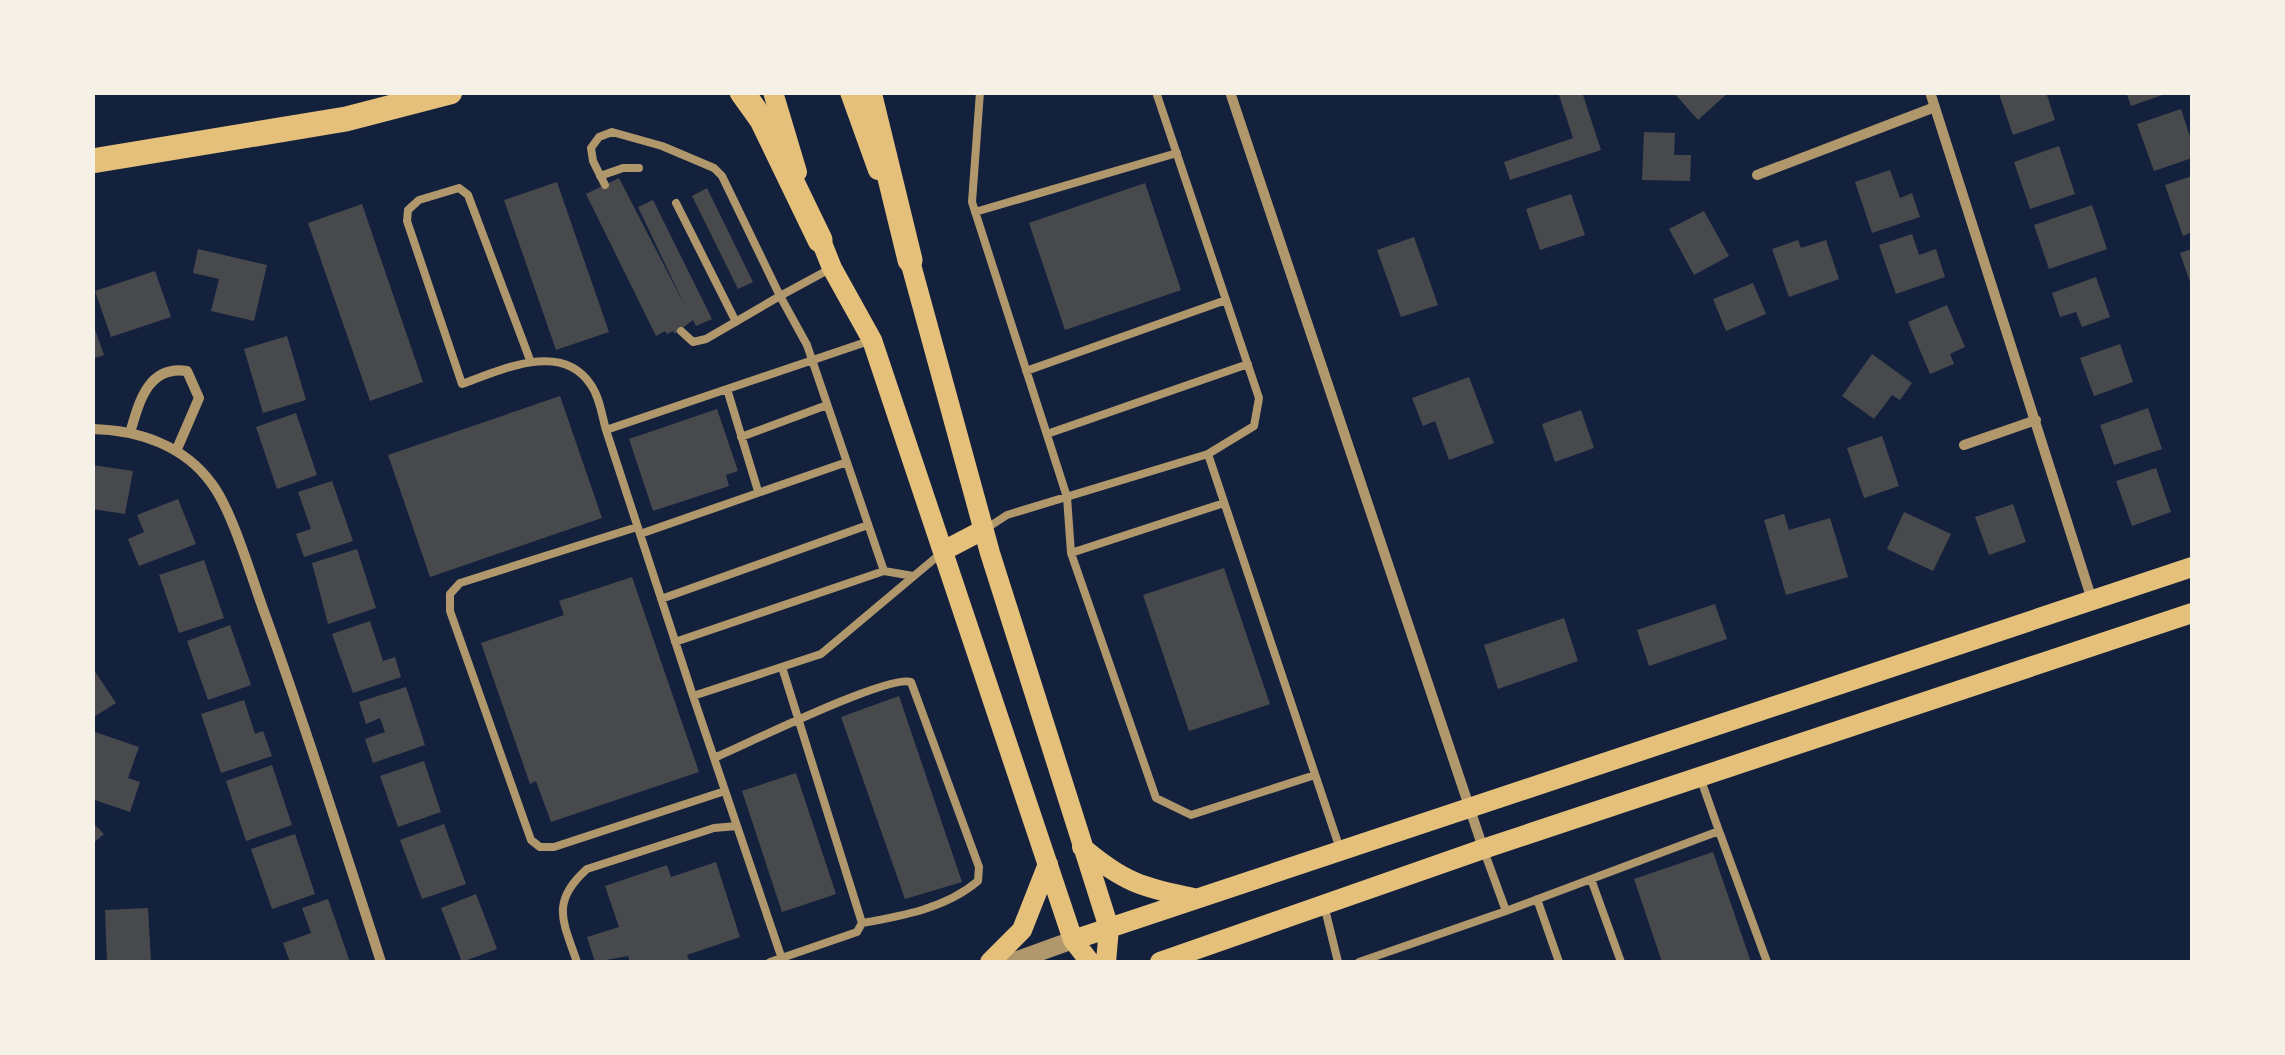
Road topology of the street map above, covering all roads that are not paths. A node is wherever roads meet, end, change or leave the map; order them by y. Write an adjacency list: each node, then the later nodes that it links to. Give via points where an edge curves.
1 (450, 92): 12 (highway, via 346,119)
2 (742, 92): 17 (highway)
3 (773, 92): 17 (main road)
4 (850, 92): 18 (main road)
5 (869, 92): 18 (highway)
6 (980, 92): 16 (lane)
7 (1156, 92): 11 (lane)
8 (1230, 92): 63 (street)
9 (1930, 92): 10 (street)
10 (1935, 107): 14 (street); 31 (street)
11 (1177, 153): 16 (lane); 21 (lane)
12 (92, 161)
13 (640, 168): 20 (lane, via 623,168 602,180 591,148 612,132 714,168)
14 (1756, 174)
15 (676, 203): 22 (lane)
16 (975, 212): 28 (lane)
17 (820, 240): 19 (main road)
18 (910, 260): 46 (main road)
19 (832, 268): 20 (lane); 24 (main road)
20 (780, 296): 22 (lane); 26 (lane)
21 (1226, 300): 27 (lane); 28 (lane)
22 (736, 322): 23 (lane, via 698,341)
23 (680, 331)
24 (872, 340): 26 (lane); 47 (main road)
25 (530, 360): 25 (lane, via 462,384 407,221 420,200 460,188 468,195); 33 (lane, via 578,370 592,387)
26 (812, 360): 29 (lane); 30 (lane)
27 (1248, 364): 35 (lane); 39 (lane, via 1260,398 1254,426)
28 (1026, 370): 35 (lane)
29 (727, 390): 33 (lane); 36 (lane)
30 (828, 404): 36 (lane); 40 (lane)
31 (2036, 420): 37 (street); 53 (street)
32 (92, 429): 34 (street)
33 (606, 430): 45 (lane)
34 (130, 433): 38 (street); 38 (street, via 146,387 161,373 187,371 199,398)
35 (1047, 434): 42 (lane)
36 (741, 437): 41 (lane)
37 (1964, 446)
38 (178, 449): 79 (street, via 212,484 239,542)
39 (1208, 454): 42 (lane); 43 (lane)
40 (847, 462): 41 (lane); 44 (lane)
41 (758, 492): 45 (lane)
42 (1067, 497): 46 (lane, via 1004,516); 48 (lane)
43 (1224, 503): 48 (lane); 60 (lane)
44 (868, 525): 50 (lane); 52 (lane)
45 (639, 530): 52 (lane); 62 (lane, via 460,583 450,594 450,611 530,840 540,847)
46 (983, 530): 47 (main road); 66 (main road)
47 (943, 552): 51 (lane); 69 (main road)
48 (1072, 553): 60 (lane, via 1156,798 1191,815)
49 (2192, 566): 53 (main road)
50 (884, 571): 51 (lane); 55 (lane)
51 (913, 576): 56 (lane, via 820,654)
52 (661, 599): 55 (lane)
53 (2092, 600): 63 (main road)
54 (2192, 613): 61 (main road)
55 (675, 642): 57 (lane)
56 (782, 668): 57 (lane); 58 (lane)
57 (693, 696): 59 (lane)
58 (798, 721): 59 (lane); 75 (lane); 75 (lane, via 873,689 911,682 979,866 978,881 959,897)
59 (714, 758): 62 (lane)
60 (1316, 775): 67 (lane)
61 (1700, 777): 65 (lane); 68 (main road)
62 (725, 791): 64 (lane)
63 (1467, 806): 67 (main road); 68 (street)
64 (737, 826): 78 (lane); 80 (lane, via 587,868 562,900)
65 (1718, 831): 70 (lane); 91 (lane)
66 (1082, 846): 71 (main road, via 1131,883); 76 (main road)
67 (1340, 849): 71 (main road)
68 (1483, 849): 73 (main road); 74 (lane)
69 (1048, 864): 77 (main road); 82 (main road, via 1022,930)
70 (1591, 879): 72 (lane); 90 (lane)
71 (1196, 898): 76 (main road)
72 (1537, 899): 74 (lane); 89 (lane)
73 (1324, 905): 86 (main road); 87 (lane)
74 (1506, 911): 88 (lane)
75 (862, 923): 78 (lane, via 857,932)
76 (1109, 928): 77 (main road); 85 (main road)
77 (1073, 940): 83 (street); 84 (main road)
78 (782, 960): 81 (lane)
79 (381, 962)
80 (576, 962)
81 (770, 962)
82 (990, 962)
83 (1012, 962)
84 (1090, 962)
85 (1106, 962)
86 (1160, 962)
87 (1338, 962)
88 (1358, 962)
89 (1559, 962)
90 (1621, 962)
91 (1767, 962)

